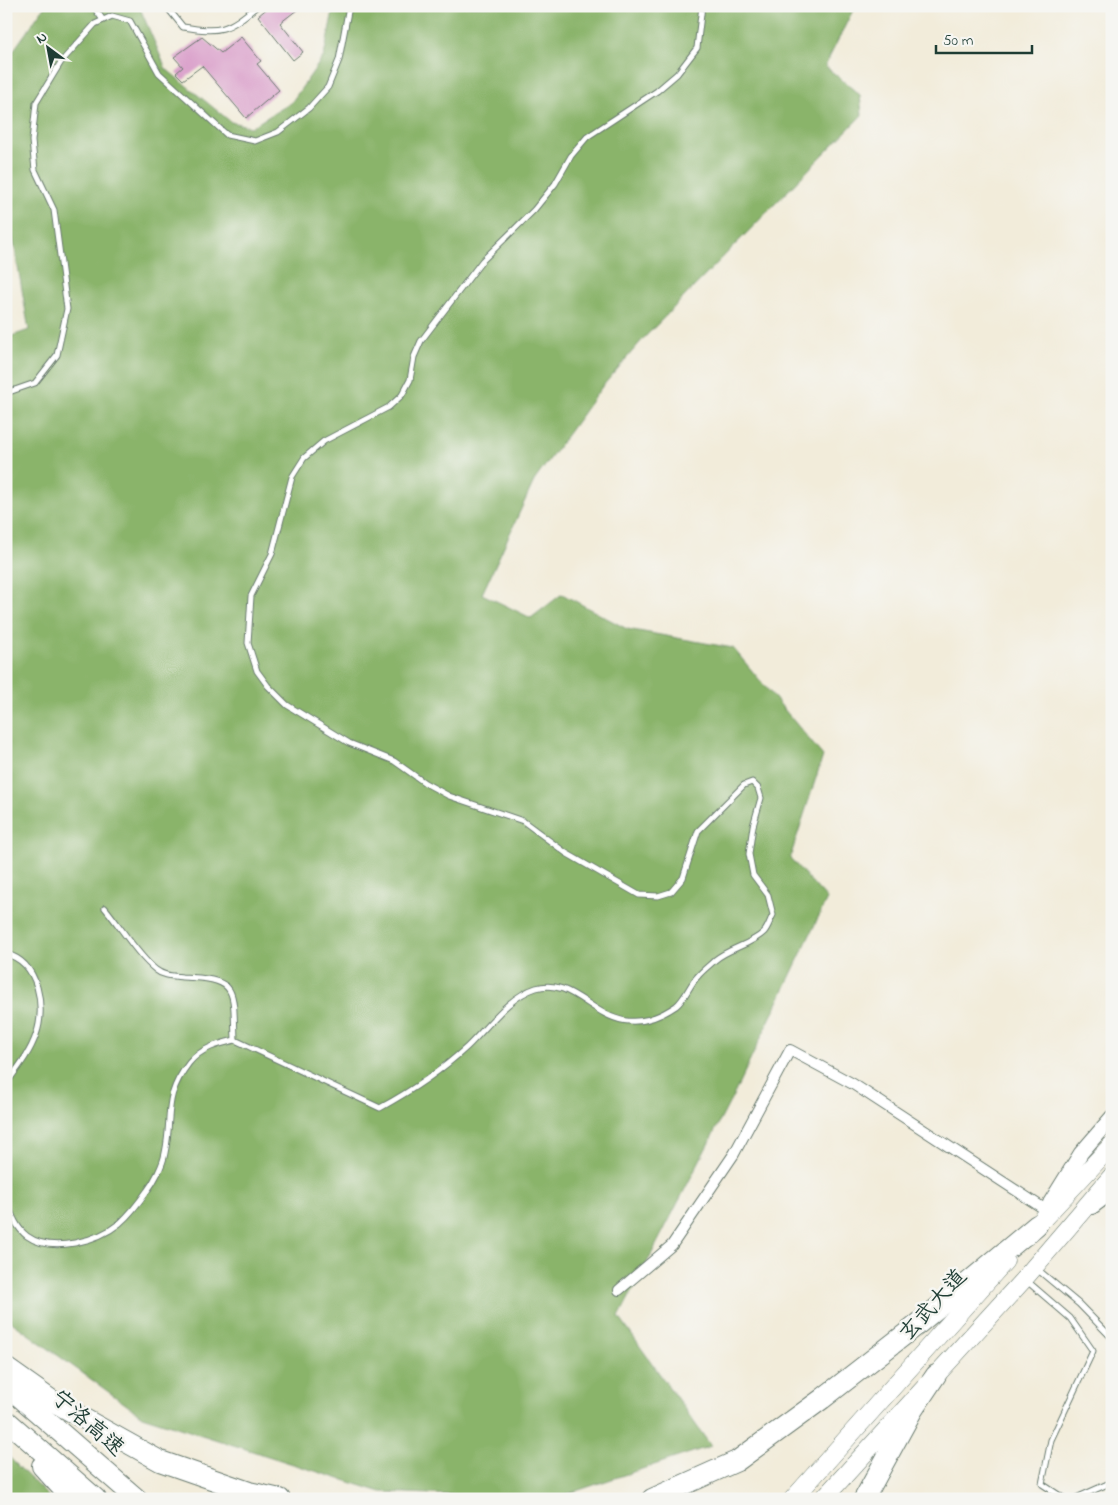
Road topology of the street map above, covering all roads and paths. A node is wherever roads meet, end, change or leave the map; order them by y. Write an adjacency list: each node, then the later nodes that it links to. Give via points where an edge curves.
1 (93, 6): 6 (lane)
2 (166, 6): 3 (lane, via 183,27 214,32 238,22)
3 (257, 6)
4 (349, 6): 6 (lane, via 339,60 328,87 310,108 278,132 255,141 227,135 159,73 130,21 112,16)
5 (702, 6): 10 (lane, via 697,48 677,74 587,137 534,210 482,261 422,341 402,395 389,407 324,441 304,458 292,478 272,554 251,596 248,643 258,671 286,705 350,743 394,761 449,796 523,821 566,853 639,895 658,896 672,892 683,878 698,831 744,785 752,782 761,798 749,854 753,875 768,895 773,915 764,931 720,956 698,976 678,1005 650,1020 629,1023 607,1015 562,988 537,988 515,1000 466,1048 408,1093 380,1108)
6 (103, 20): 7 (lane, via 95,24 60,62 36,103 32,141 34,170 54,210 67,309 57,355 35,383)
7 (6, 393)
8 (105, 908): 10 (lane, via 157,971 170,976 220,981 230,987 234,995)
9 (6, 954): 11 (lane, via 14,956 28,969 36,983 40,1007 36,1034)
10 (236, 1040): 16 (lane, via 210,1046 190,1062 172,1092 165,1154 148,1191 120,1223 98,1235 65,1244 45,1244 26,1236)
11 (6, 1084)
12 (1112, 1117): 17 (street, via 1081,1153)
13 (1112, 1145): 17 (highway, 玄武大道)
14 (1112, 1176): 18 (highway)
15 (1112, 1192): 18 (street)
16 (6, 1200)
17 (1041, 1218): 20 (street, via 853,1084 790,1050 734,1154 672,1245); 32 (highway, via 917,1325 737,1461); 33 (highway, 玄武大道)
18 (1070, 1225): 19 (highway)
19 (1029, 1273): 21 (lane, via 1079,1304); 23 (highway); 36 (lane, via 1070,1318 1093,1351 1051,1440 1042,1484)
20 (619, 1290)
21 (1112, 1338)
22 (6, 1368): 31 (highway, via 54,1402 160,1460 249,1492)
23 (936, 1374): 34 (highway); 35 (highway)
24 (6, 1385): 30 (highway, 宁洛高速)
25 (6, 1420): 29 (highway)
26 (6, 1429): 28 (highway)
27 (1112, 1482): 37 (lane)
28 (72, 1499)
29 (96, 1499)
30 (137, 1499)
31 (280, 1499)
32 (652, 1499)
33 (793, 1499)
34 (823, 1499)
35 (864, 1499)
36 (1065, 1499)
37 (1074, 1499)

